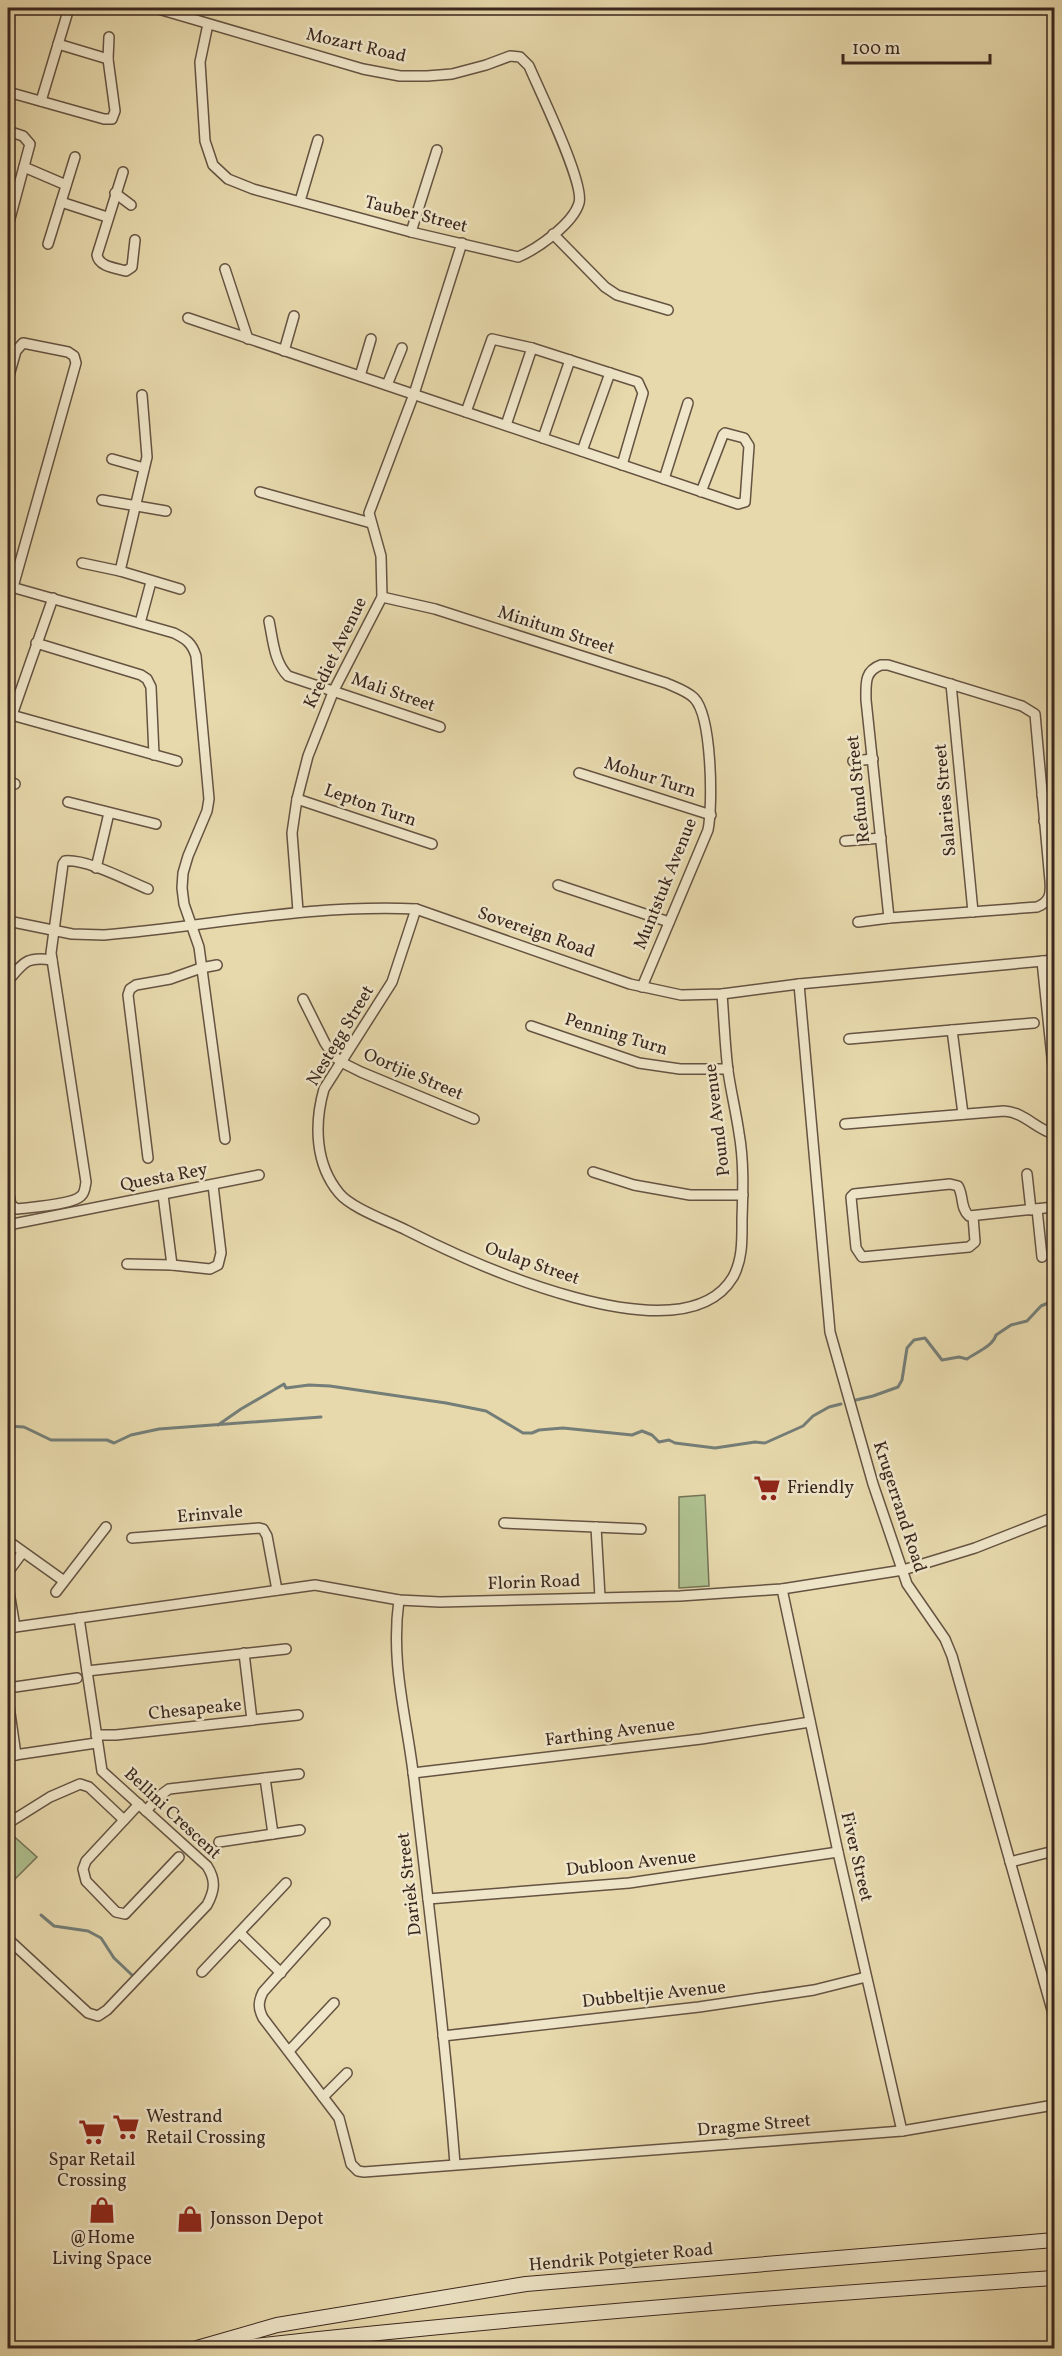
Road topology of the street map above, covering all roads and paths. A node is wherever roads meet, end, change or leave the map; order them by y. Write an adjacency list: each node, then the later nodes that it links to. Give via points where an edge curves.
1 (69, 8): 5 (street)
2 (155, 8): 3 (street, Mozart Road)
3 (208, 24): 6 (street, Mozart Road, via 400,76 452,74); 18 (street, Tauber Street, via 200,62 205,141 213,165 228,179)
4 (110, 37): 7 (street)
5 (58, 44): 7 (street); 9 (street)
6 (517, 56): 24 (street, Tauber Street, via 529,66 578,185 580,201 576,211)
7 (108, 59): 9 (street, via 115,111 112,119)
8 (8, 92): 9 (street)
9 (41, 101)
10 (8, 131): 14 (street, via 23,136 30,144)
11 (318, 140): 18 (street)
12 (437, 150): 23 (street)
13 (75, 157): 16 (street)
14 (24, 167): 16 (street); 22 (street)
15 (123, 172): 17 (street)
16 (66, 185): 19 (street)
17 (115, 193): 20 (street); 21 (street)
18 (300, 201): 23 (street, Tauber Street)
19 (61, 202): 21 (street); 27 (street)
20 (131, 205)
21 (107, 217): 25 (street, via 97,255 102,264 129,270)
22 (8, 226)
23 (411, 232): 26 (street, Tauber Street)
24 (553, 234): 26 (street, Tauber Street, via 518,257); 29 (street, via 617,295)
25 (135, 240)
26 (462, 243): 42 (street, Krediet Avenue)
27 (48, 244)
28 (225, 269): 32 (street)
29 (668, 310)
30 (294, 316): 36 (street)
31 (188, 318): 32 (street)
32 (248, 339): 36 (street)
33 (371, 339): 39 (street)
34 (402, 348): 41 (street)
35 (532, 348): 37 (street); 45 (street, via 492,339); 46 (street)
36 (284, 351): 39 (street)
37 (570, 360): 38 (street); 47 (street)
38 (610, 373): 48 (street); 50 (street, via 638,382 643,393)
39 (360, 376): 41 (street)
40 (8, 379): 62 (street, via 16,351 23,343 74,356 76,363)
41 (387, 385): 42 (street)
42 (414, 394): 45 (street); 58 (street, Krediet Avenue, via 372,503)
43 (142, 395): 51 (street, via 147,446)
44 (688, 403): 52 (street)
45 (466, 412): 46 (street)
46 (506, 425): 47 (street)
47 (543, 438): 48 (street)
48 (582, 451): 50 (street)
49 (112, 459): 51 (street)
50 (622, 465): 52 (street)
51 (144, 468): 56 (street)
52 (664, 479): 54 (street)
53 (260, 492): 58 (street)
54 (701, 492): 54 (street, via 738,504 745,502 750,446 744,438 723,435)
55 (102, 500): 56 (street)
56 (137, 506): 57 (street); 60 (street)
57 (166, 511)
58 (371, 523): 64 (street, Krediet Avenue, via 381,556)
59 (82, 563): 60 (street)
60 (120, 571): 61 (street)
61 (151, 582): 63 (street); 67 (street)
62 (10, 586): 65 (street)
63 (180, 589)
64 (382, 597): 70 (street, Krediet Avenue); 72 (street, Minitum Street, via 435,609 666,683 693,697)
65 (53, 598): 67 (street); 68 (street)
66 (269, 621): 70 (street, Mali Street, via 281,669 288,676)
67 (140, 623): 101 (street, via 187,639 196,656 209,799 183,873 184,904)
68 (36, 643): 71 (street); 74 (street, via 147,679 151,687)
69 (951, 684): 75 (street, Refund Street, via 888,665 875,667 866,680); 79 (street, Refund Street, via 1022,706 1035,714); 96 (street, Salaries Street)
70 (334, 690): 73 (street, Mali Street); 80 (street, Krediet Avenue, via 308,756)
71 (10, 714): 74 (street)
72 (705, 719): 85 (street, Muntstuk Avenue)
73 (440, 727)
74 (154, 755): 76 (street)
75 (873, 759): 77 (street); 88 (street, Refund Street)
76 (177, 761)
77 (853, 761)
78 (579, 773): 85 (street, Mohur Turn)
79 (1042, 795): 81 (street); 86 (street, Refund Street)
80 (297, 799): 90 (street, Lepton Turn); 95 (street, Krediet Avenue, via 292,833)
81 (1054, 800)
82 (68, 802): 83 (street)
83 (110, 813): 87 (street); 91 (street)
84 (1054, 813): 86 (street)
85 (711, 815): 99 (street, Muntstuk Avenue)
86 (1044, 821): 96 (street, Refund Street, via 1051,891 1048,901 1037,907)
87 (156, 824)
88 (881, 838): 89 (street); 97 (street, Refund Street)
89 (845, 841)
90 (432, 844)
91 (96, 868): 93 (street); 102 (street, via 65,861)
92 (558, 885): 99 (street)
93 (148, 889)
94 (417, 909): 95 (street, Sovereign Road); 110 (street, Sovereign Road); 117 (street, Nestegg Street, via 392,982)
95 (298, 911): 101 (street, Sovereign Road)
96 (972, 912): 97 (street, Refund Street)
97 (889, 918): 100 (street)
98 (8, 921): 102 (street, Sovereign Road)
99 (669, 922): 110 (street, Muntstuk Avenue)
100 (858, 922)
101 (190, 924): 102 (street, Sovereign Road, via 104,935); 107 (street, via 199,946)
102 (53, 930): 103 (street)
103 (52, 960): 108 (street, via 29,959); 131 (street, via 85,1190 71,1200 18,1209 11,1205)
104 (1054, 960): 105 (street, Sovereign Road)
105 (1042, 961): 109 (street, Sovereign Road); 119 (street)
106 (217, 965): 107 (street)
107 (201, 968): 124 (street); 125 (street, via 136,985 128,995)
108 (8, 981)
109 (798, 984): 111 (street, Sovereign Road); 150 (street, Krugerrand Road, via 830,1332 870,1474)
110 (642, 987): 111 (street, Sovereign Road, via 681,995)
111 (722, 994): 118 (street, Pound Avenue)
112 (303, 999): 117 (street, Oortjie Street, via 325,1043)
113 (1034, 1023): 115 (street)
114 (531, 1026): 118 (street, Penning Turn, via 639,1063 680,1069)
115 (952, 1030): 116 (street); 120 (street)
116 (849, 1039)
117 (341, 1062): 121 (street, Oortjie Street); 129 (street, Nestegg Street, via 324,1089 320,1105 321,1158)
118 (728, 1069): 133 (street, Pound Avenue, via 740,1136)
119 (1054, 1077)
120 (963, 1114): 122 (street); 123 (street, via 1012,1111)
121 (474, 1119)
122 (845, 1124)
123 (1054, 1134)
124 (225, 1139)
125 (148, 1158)
126 (593, 1172): 133 (street, via 634,1185 690,1195)
127 (1027, 1174): 135 (street)
128 (259, 1175): 130 (street, Questa Rey)
129 (331, 1182): 141 (street, Oulap Street, via 340,1195 356,1205 452,1253 537,1287 612,1306 697,1306 715,1296)
130 (213, 1185): 132 (street, Questa Rey); 140 (street, via 219,1265 210,1269)
131 (8, 1190)
132 (163, 1195): 137 (street, Questa Rey); 140 (street)
133 (742, 1195): 141 (street, Pound Avenue, via 741,1253)
134 (1054, 1208): 135 (street)
135 (1034, 1210): 136 (street); 138 (street)
136 (973, 1216): 136 (street, via 966,1213 958,1186 950,1184 851,1197 856,1248 862,1257 969,1247 975,1242)
137 (8, 1225)
138 (1042, 1257)
139 (127, 1264): 140 (street)
140 (172, 1265)
141 (733, 1277)
142 (1054, 1517): 150 (street, Florin Road, via 975,1548)
143 (504, 1523): 145 (street)
144 (106, 1527): 152 (street)
145 (596, 1527): 146 (street); 157 (street)
146 (641, 1529)
147 (132, 1538): 155 (street, Erinvale, via 263,1529)
148 (8, 1541): 149 (street)
149 (23, 1552): 151 (street); 152 (street)
150 (903, 1570): 154 (street, Florin Road); 184 (street, Krugerrand Road, via 907,1584 945,1639)
151 (8, 1572)
152 (64, 1581): 156 (street)
153 (8, 1586): 160 (street)
154 (782, 1589): 157 (street, Florin Road); 169 (street, Fiver Street)
155 (276, 1590): 158 (street, Florin Road, via 315,1585); 159 (street, Florin Road)
156 (56, 1592)
157 (600, 1597): 158 (street, Florin Road, via 497,1602)
158 (399, 1600): 172 (street, Dariek Street, via 395,1653)
159 (79, 1618): 160 (street, Florin Road); 163 (street, Bellini Crescent)
160 (11, 1628)
161 (286, 1649): 162 (street)
162 (244, 1653): 163 (street); 168 (street)
163 (87, 1671): 170 (street, Bellini Crescent)
164 (77, 1678): 165 (street)
165 (8, 1688)
166 (8, 1699): 171 (street)
167 (298, 1715): 168 (street, Chesapeake)
168 (252, 1720): 170 (street, Chesapeake)
169 (810, 1722): 172 (street, Farthing Avenue); 182 (street, Fiver Street)
170 (96, 1739): 171 (street, Chesapeake); 175 (street, Bellini Crescent, via 102,1770)
171 (12, 1755)
172 (413, 1773): 186 (street, Dariek Street)
173 (299, 1774): 174 (street)
174 (265, 1778): 175 (street, via 169,1789); 179 (street)
175 (142, 1807): 176 (street); 189 (street, Bellini Crescent, via 207,1866 214,1877 214,1893 107,2010 98,2016 87,2013)
176 (124, 1820): 177 (street, via 89,1787 80,1784); 183 (street, via 83,1869 86,1881 116,1912 128,1912)
177 (10, 1822)
178 (300, 1830): 179 (street)
179 (273, 1834): 180 (street)
180 (219, 1842)
181 (1054, 1851): 184 (street)
182 (838, 1852): 186 (street, Dubloon Avenue, via 629,1882); 192 (street, Fiver Street)
183 (179, 1857)
184 (1010, 1862): 194 (street, Krugerrand Road)
185 (286, 1883): 188 (street)
186 (428, 1899): 195 (street, Dariek Street)
187 (325, 1923): 191 (street)
188 (240, 1933): 190 (street); 191 (street)
189 (8, 1940)
190 (202, 1972)
191 (281, 1973): 196 (street, via 262,1992 259,2008)
192 (866, 1977): 195 (street, Dubbeltjie Avenue, via 814,1990 699,2007); 200 (street, Fiver Street)
193 (334, 2003): 196 (street)
194 (1054, 2010)
195 (443, 2036): 201 (street, Dariek Street)
196 (289, 2052): 198 (street)
197 (347, 2073): 198 (street)
198 (323, 2097): 201 (street, Dragme Street, via 339,2118 351,2164 358,2171)
199 (1054, 2105): 200 (street, Dragme Street)
200 (902, 2131): 201 (street, Dragme Street)
201 (455, 2164)
202 (1054, 2240): 204 (main road, Hendrik Potgieter Road, via 526,2284 278,2325)
203 (1054, 2278): 205 (main road, via 586,2313)
204 (197, 2349)
205 (236, 2349)

